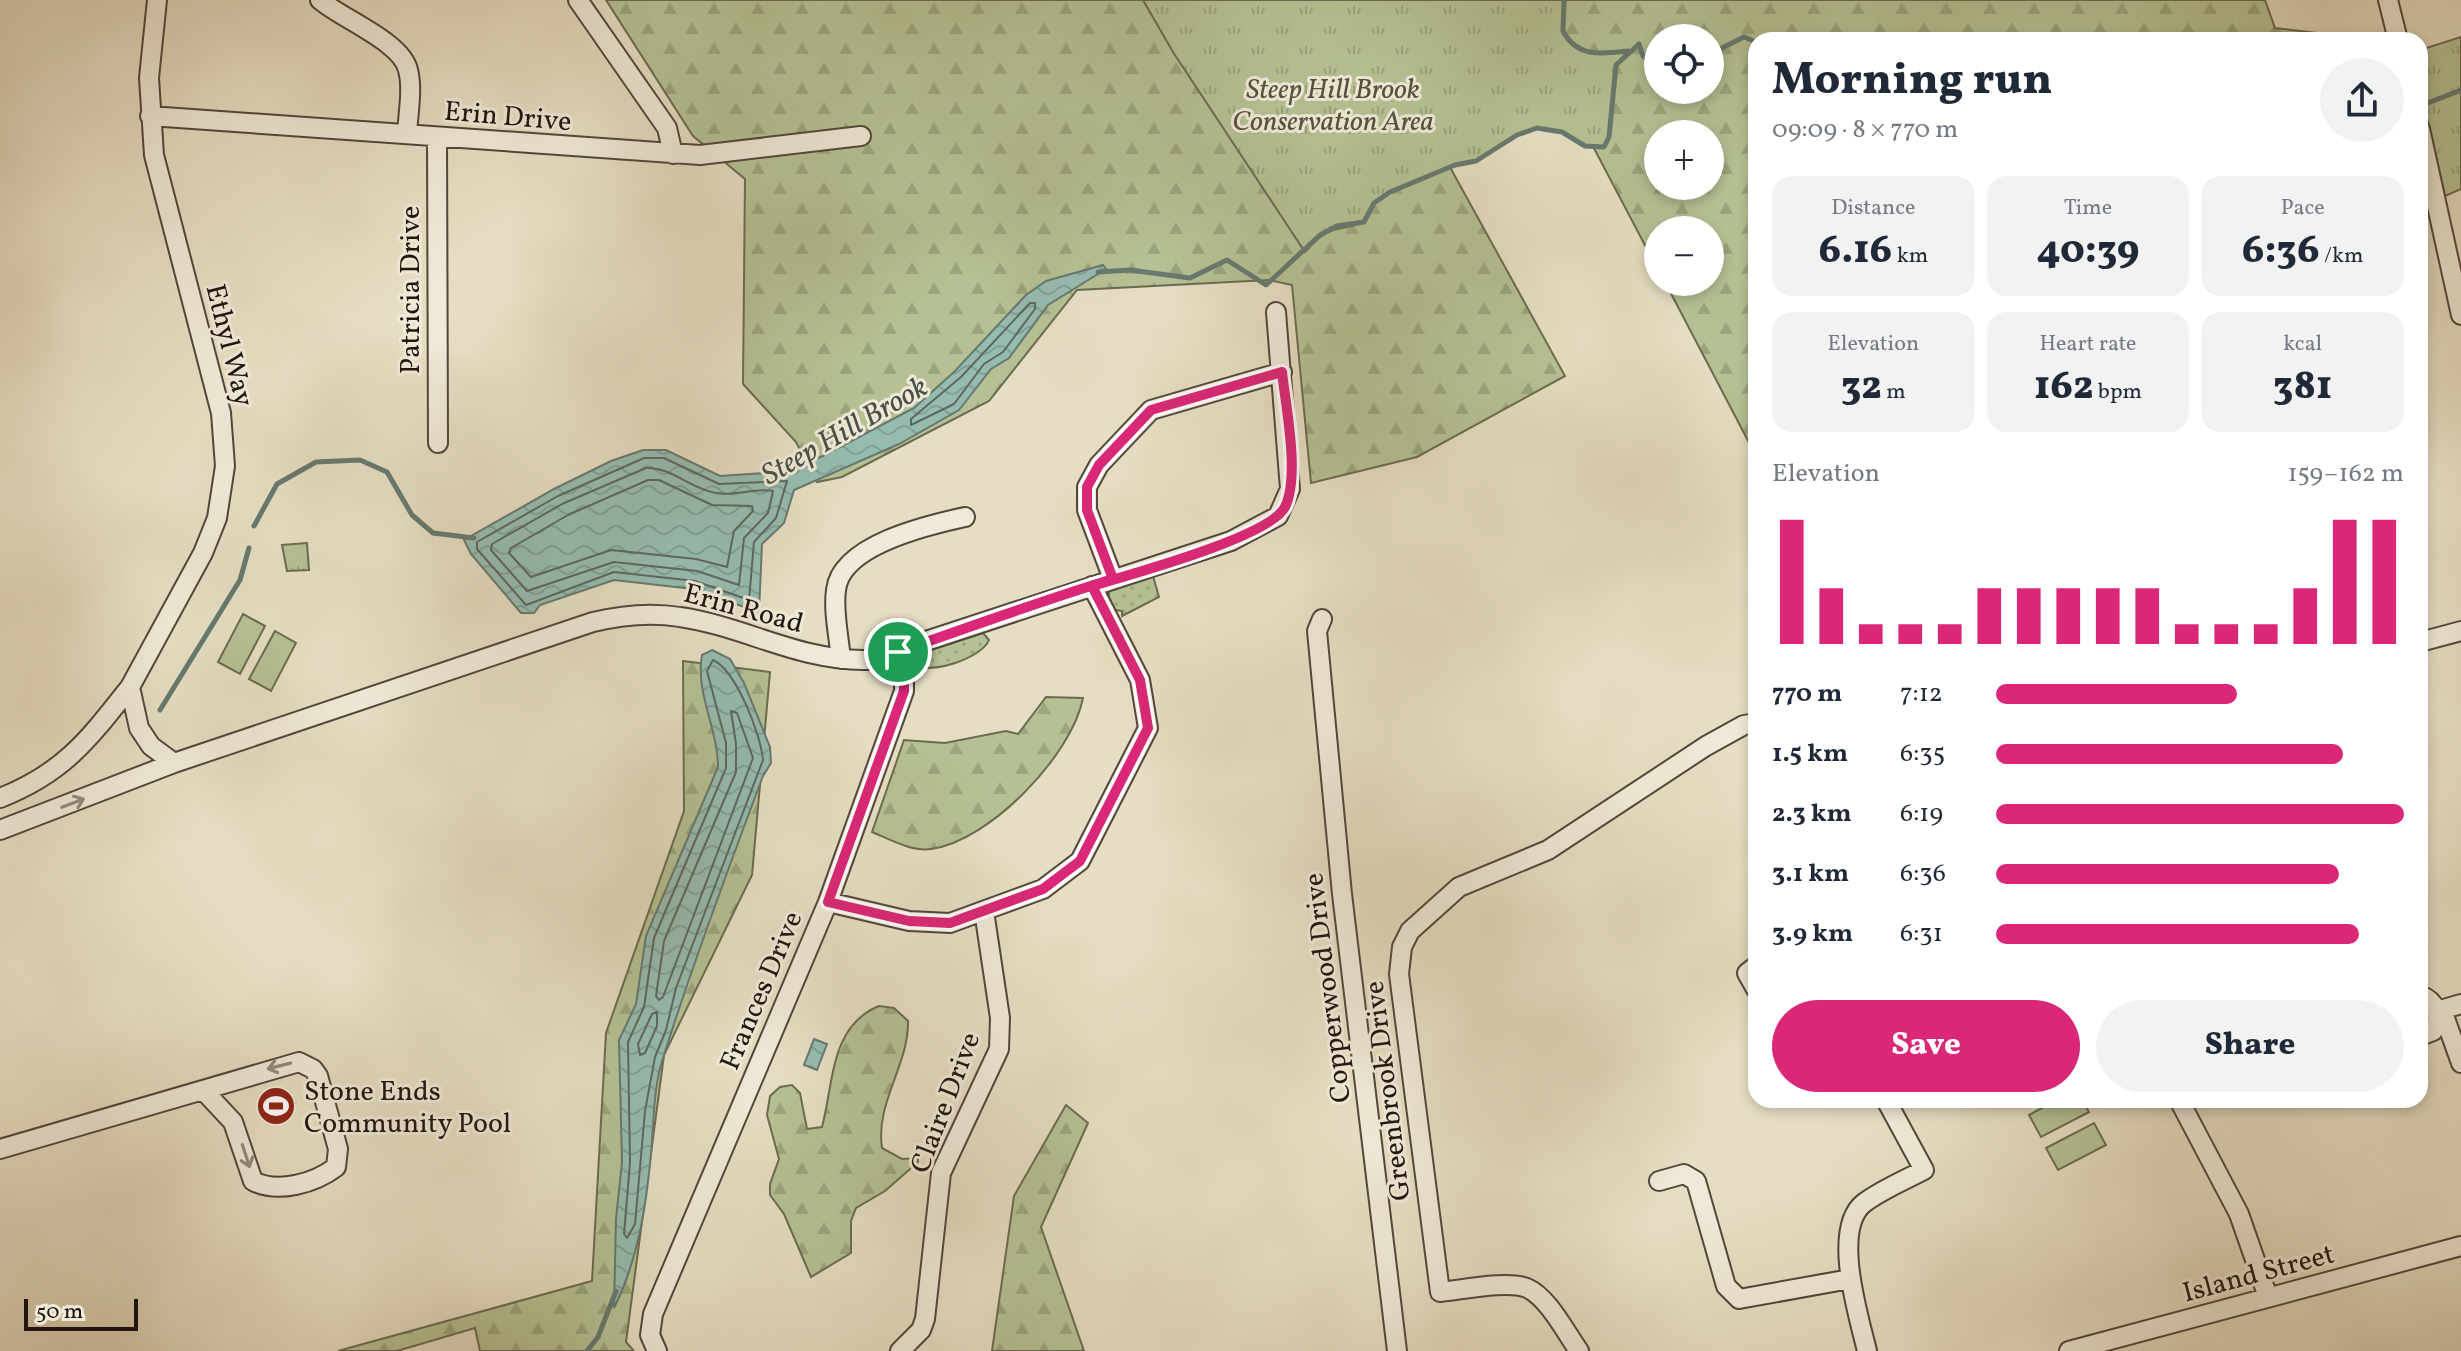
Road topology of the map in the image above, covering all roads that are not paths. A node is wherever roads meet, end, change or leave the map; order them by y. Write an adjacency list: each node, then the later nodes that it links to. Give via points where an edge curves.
1 (157, 0): 6 (street, Ethyl Way)
2 (320, 0): 7 (street, via 404,60 409,71)
3 (578, 0): 10 (street, via 667,128)
4 (2388, 0): 5 (street)
5 (2396, 32)
6 (150, 116): 7 (street, Erin Drive); 24 (street, Ethyl Way, via 156,168 221,413 225,466 211,535)
7 (407, 134): 9 (street, Erin Drive)
8 (861, 136): 10 (street, Erin Drive, via 730,154)
9 (437, 137): 10 (street, Erin Drive); 15 (street, Patricia Drive)
10 (673, 154)
11 (2428, 165): 13 (street)
12 (1276, 312): 14 (street, Erin Road)
13 (2461, 315)
14 (1282, 372): 17 (street, Erin Road, via 1291,476 1278,516 1231,541); 17 (street, via 1151,410 1099,465 1087,487 1087,510)
15 (438, 443)
16 (965, 517): 23 (street, via 924,526 857,555 847,565 836,590)
17 (1113, 579): 18 (street, Erin Road)
18 (1092, 586): 22 (street, Erin Road); 30 (street, via 1140,680 1147,734 1074,868 1043,889)
19 (1322, 619): 46 (street, Copperwood Drive, via 1317,631 1331,787)
20 (2461, 631): 21 (street)
21 (2428, 640)
22 (898, 652): 23 (street, Erin Road, via 868,660); 29 (street, Frances Drive, via 904,691)
23 (841, 659): 26 (street, Erin Road, via 680,616 614,617)
24 (130, 687): 26 (street, via 139,728 151,746); 27 (street, Ethyl Way, via 65,764)
25 (1748, 724): 47 (street, Greenbrook Drive, via 1548,850 1459,887 1410,931 1402,947 1403,1010 1440,1292 1526,1287 1537,1294)
26 (174, 763): 28 (street, Erin Road, one-way to 26)
27 (0, 798)
28 (0, 830)
29 (828, 902): 30 (street, via 937,923); 44 (street, Frances Drive, via 653,1314)
30 (984, 911): 45 (street, Claire Drive, via 1000,1018 999,1049 941,1173 925,1319)
31 (2428, 999): 33 (street)
32 (2461, 1004): 33 (street)
33 (2440, 1011): 34 (street, via 2435,1028); 35 (street)
34 (2428, 1032)
35 (2461, 1063)
36 (205, 1092): 36 (street, one-way to 36, via 233,1122 253,1181 283,1188 336,1167 338,1149 318,1076 307,1064 291,1062); 39 (street)
37 (1890, 1108): 42 (street, via 1924,1170 1863,1203 1855,1214)
38 (2183, 1108): 43 (street, via 2236,1206)
39 (0, 1149)
40 (1659, 1181): 42 (street, via 1684,1174 1696,1181 1726,1286 1739,1299)
41 (2461, 1246): 43 (street, Island Street)
42 (1850, 1279): 48 (street)
43 (2268, 1297): 49 (street, Island Street)
44 (656, 1348)
45 (900, 1351)
46 (1397, 1351)
47 (1579, 1351)
48 (1867, 1351)
49 (2069, 1351)

